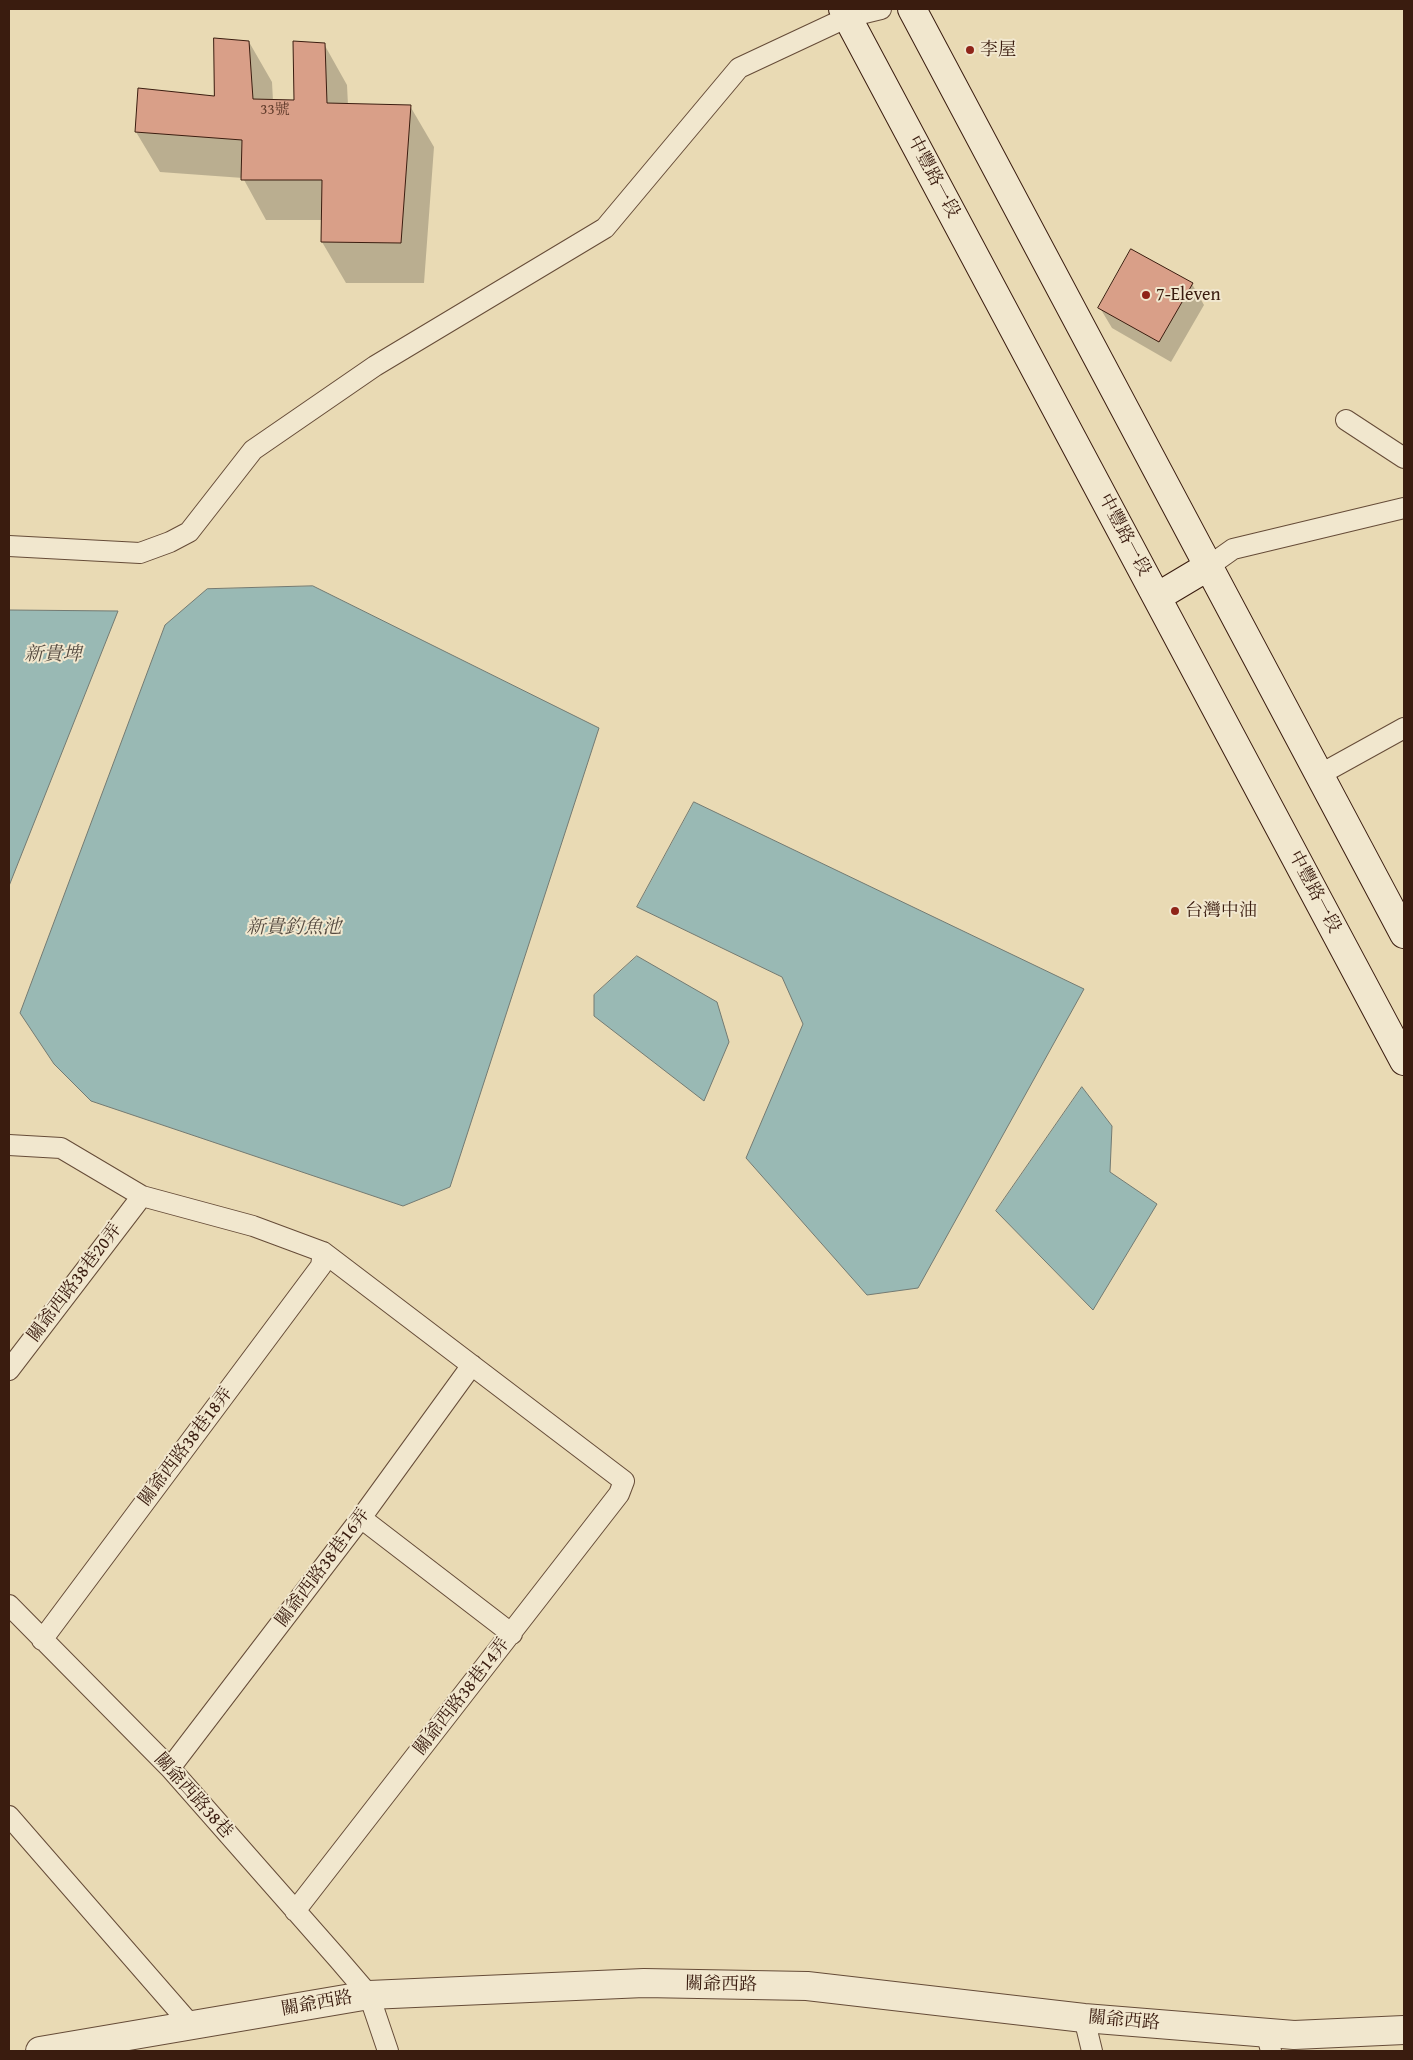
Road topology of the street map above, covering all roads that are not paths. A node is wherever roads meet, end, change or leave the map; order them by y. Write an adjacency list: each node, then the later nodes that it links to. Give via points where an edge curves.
1 (881, 9): 3 (lane)
2 (912, 9): 8 (main road)
3 (845, 13): 7 (lane, via 739,68 605,228 376,366 253,450 189,532 140,553); 9 (main road, 中豐路一段)
4 (1346, 420): 5 (lane)
5 (1404, 458)
6 (1404, 508): 8 (lane, via 1233,549)
7 (9, 546)
8 (1209, 566): 9 (main road); 11 (main road)
9 (1157, 597): 13 (main road, 中豐路一段)
10 (1404, 728): 11 (lane)
11 (1319, 775): 12 (main road)
12 (1404, 934)
13 (1404, 1061)
14 (9, 1144): 15 (lane, via 61,1148)
15 (142, 1196): 16 (lane, via 253,1226); 18 (lane, 關爺西路38巷20弄)
16 (323, 1252): 17 (lane); 22 (lane, 關爺西路38巷18弄, via 321,1266)
17 (472, 1365): 19 (lane, 關爺西路38巷16弄); 21 (lane, 關爺西路38巷14弄, via 624,1481 619,1494)
18 (9, 1370)
19 (361, 1518): 21 (lane); 23 (lane, 關爺西路38巷16弄)
20 (9, 1605): 22 (lane, 關爺西路38巷)
21 (512, 1634): 25 (lane, 關爺西路38巷14弄)
22 (42, 1640): 23 (lane, 關爺西路38巷)
23 (170, 1768): 25 (lane, 關爺西路38巷)
24 (9, 1816): 28 (lane)
25 (295, 1912): 26 (lane, 關爺西路38巷)
26 (369, 1995): 27 (main road, 關爺西路, via 644,1984 807,1986); 28 (main road, 關爺西路); 32 (lane)
27 (1084, 2018): 30 (main road, 關爺西路); 33 (lane)
28 (191, 2026): 31 (main road, 關爺西路)
29 (1404, 2030): 30 (main road, 關爺西路, via 1294,2035)
30 (1268, 2042)
31 (40, 2051)
32 (388, 2051)
33 (1092, 2051)

